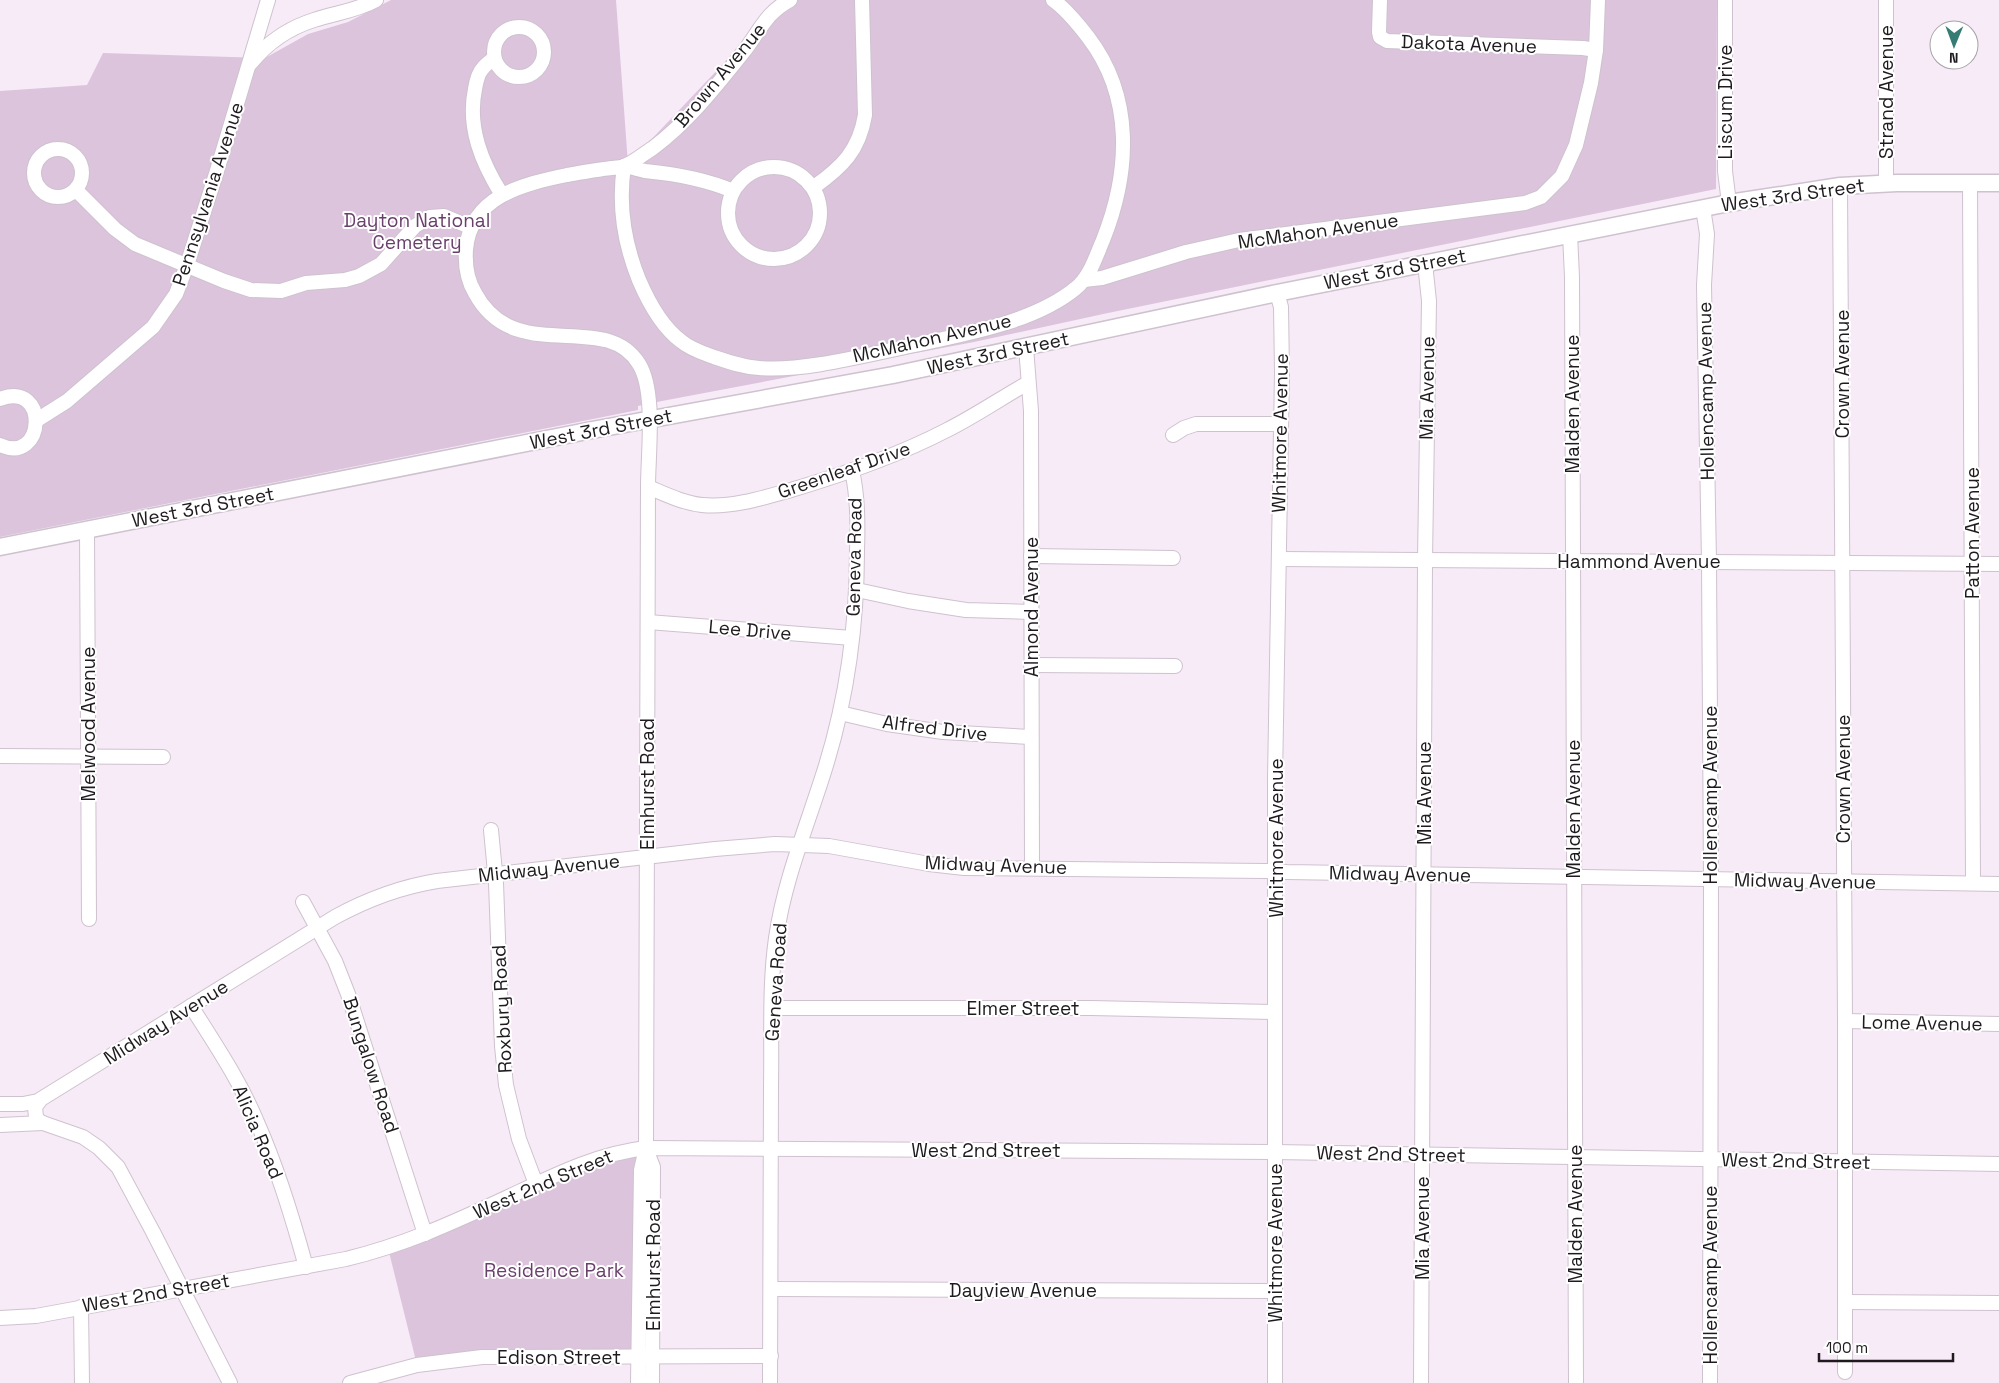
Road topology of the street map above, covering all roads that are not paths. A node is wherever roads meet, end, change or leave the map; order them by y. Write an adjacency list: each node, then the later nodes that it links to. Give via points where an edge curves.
1 (268, 0): 12 (street, Pennsylvania Avenue)
2 (376, 0): 12 (street, via 296,27 263,49)
3 (790, 0): 13 (street, Brown Avenue, via 770,15 688,117 634,162)
4 (862, 0): 18 (street, via 865,115 862,131 844,163)
5 (1380, 0): 10 (street, Dakota Avenue, via 1379,32 1385,41)
6 (1598, 0): 10 (street)
7 (1725, 0): 22 (street, Liscum Drive, via 1725,155)
8 (1886, 0): 14 (street, Strand Avenue)
9 (1056, 1): 28 (street, via 1102,57 1116,90 1123,128 1124,159 1119,189 1095,259)
10 (1596, 50): 28 (street, McMahon Avenue, via 1576,145 1562,176 1541,197 1525,203 1238,240 1102,278)
11 (494, 58): 21 (street, via 481,69 478,77 473,114 477,144)
12 (247, 68): 27 (street, Pennsylvania Avenue)
13 (624, 166): 20 (street, via 697,178); 21 (street, via 534,183); 28 (street, McMahon Avenue, via 625,239 631,261 650,302 674,336 685,344 744,366 782,368 826,362 1001,325 1034,312 1069,293)
14 (1886, 183): 15 (main road, West 3rd Street); 17 (main road, West 3rd Street)
15 (1970, 183): 16 (main road, West 3rd Street); 49 (street, Patton Avenue)
16 (1999, 183)
17 (1840, 186): 22 (main road, West 3rd Street); 48 (street, Crown Avenue)
18 (814, 187): 20 (street, via 797,174 770,168 749,176); 20 (street, via 820,210 816,232 802,250 792,256 774,259 751,253 736,238 729,214)
19 (76, 190): 27 (street, via 135,244)
20 (733, 190)
21 (502, 195): 24 (street, via 487,206)
22 (1729, 204): 23 (main road, West 3rd Street)
23 (1704, 208): 25 (main road, West 3rd Street); 47 (street, Hollencamp Avenue, via 1707,234 1704,285)
24 (470, 227): 27 (street, via 444,216 430,218 415,226 387,258 368,272 281,291 251,290); 33 (street, Elmhurst Road, via 466,252 468,277 490,313 514,329 528,333 602,338 625,348 639,364 644,376)
25 (1570, 234): 26 (main road, West 3rd Street); 46 (street, Malden Avenue)
26 (1425, 263): 29 (main road, West 3rd Street); 45 (street, Mia Avenue, via 1429,300)
27 (187, 266): 34 (street, Pennsylvania Avenue, via 176,294 152,327 67,401)
28 (1084, 280)
29 (1277, 293): 30 (main road, West 3rd Street); 35 (street, Whitmore Avenue, via 1281,307)
30 (1026, 347): 31 (street, Almond Avenue); 33 (main road, West 3rd Street, via 884,377)
31 (1028, 383): 38 (street, Greenleaf Drive, via 919,444); 42 (street, Almond Avenue, via 1031,411)
32 (0, 399): 34 (street, via 23,399 30,404)
33 (650, 419): 39 (street, Elmhurst Road); 40 (main road, West 3rd Street)
34 (37, 420): 37 (street, via 29,441 22,446)
35 (1280, 424): 36 (street, via 1196,424); 44 (street, Whitmore Avenue)
36 (1173, 435)
37 (0, 445)
38 (852, 471): 39 (street, Greenleaf Drive, via 774,495 720,505 684,501); 51 (street, Geneva Road, via 858,530)
39 (648, 487): 53 (street, Elmhurst Road)
40 (87, 530): 41 (main road, West 3rd Street); 60 (street, Melwood Avenue)
41 (0, 547)
42 (1031, 556): 43 (street); 52 (street, Almond Avenue)
43 (1173, 558)
44 (1279, 558): 45 (street, Hammond Avenue); 66 (street, Whitmore Avenue)
45 (1425, 560): 46 (street, Hammond Avenue); 68 (street, Mia Avenue)
46 (1573, 561): 47 (street, Hammond Avenue); 69 (street, Malden Avenue)
47 (1709, 562): 48 (street, Hammond Avenue); 70 (street, Hollencamp Avenue)
48 (1842, 563): 49 (street, Hammond Avenue); 71 (street, Crown Avenue)
49 (1972, 564): 50 (street, Hammond Avenue); 72 (street, Patton Avenue)
50 (1999, 564)
51 (857, 590): 52 (street, via 966,610); 54 (street, Geneva Road)
52 (1031, 612): 55 (street, Almond Avenue)
53 (648, 622): 54 (street, Lee Drive); 64 (street, Elmhurst Road)
54 (852, 638): 57 (street, Geneva Road)
55 (1031, 665): 56 (street); 58 (street, Almond Avenue)
56 (1175, 666)
57 (840, 714): 58 (street, Alfred Drive, via 943,732); 63 (street, Geneva Road, via 823,778)
58 (1032, 737): 65 (street, Almond Avenue)
59 (0, 756): 60 (street)
60 (88, 756): 61 (street); 75 (street, Melwood Avenue)
61 (164, 757)
62 (491, 830): 67 (street, Roxbury Road)
63 (800, 844): 64 (street, Midway Avenue, via 734,847); 65 (street, Midway Avenue, via 946,866); 78 (street, Geneva Road, via 779,919 773,961)
64 (647, 857): 67 (street, Midway Avenue); 85 (street, Elmhurst Road)
65 (1032, 867): 66 (street, Midway Avenue)
66 (1276, 871): 68 (street, Midway Avenue); 79 (street, Whitmore Avenue)
67 (495, 874): 76 (street, Midway Avenue, via 401,888 356,906); 93 (street, Roxbury Road, via 506,1085 519,1139)
68 (1424, 874): 69 (street, Midway Avenue); 88 (street, Mia Avenue)
69 (1574, 878): 70 (street, Midway Avenue); 89 (street, Malden Avenue)
70 (1711, 880): 71 (street, Midway Avenue); 90 (street, Hollencamp Avenue)
71 (1844, 881): 72 (street, Midway Avenue); 80 (street, Crown Avenue)
72 (1973, 882): 73 (street, Midway Avenue)
73 (1999, 884)
74 (303, 902): 76 (street, Bungalow Road)
75 (90, 918)
76 (317, 928): 77 (street, Midway Avenue); 94 (street, Bungalow Road, via 348,994)
77 (191, 1006): 83 (street, Midway Avenue); 95 (street, Alicia Road, via 257,1121)
78 (772, 1008): 79 (street, Elmer Street, via 1091,1008); 86 (street, Geneva Road)
79 (1275, 1012): 87 (street, Whitmore Avenue)
80 (1845, 1021): 81 (street, Lome Avenue); 91 (street, Crown Avenue)
81 (1999, 1024)
82 (0, 1104): 83 (street, via 23,1104)
83 (39, 1112): 84 (street); 96 (street, via 99,1148 118,1167)
84 (0, 1125)
85 (646, 1148): 86 (street, West 2nd Street); 93 (street, West 2nd Street, via 604,1156); 104 (street, Elmhurst Road, via 653,1167)
86 (770, 1148): 87 (street, West 2nd Street); 97 (street, Geneva Road)
87 (1274, 1152): 88 (street, West 2nd Street); 98 (street, Whitmore Avenue)
88 (1422, 1154): 89 (street, West 2nd Street); 113 (street, Mia Avenue)
89 (1574, 1156): 90 (street, West 2nd Street); 114 (street, Malden Avenue)
90 (1710, 1160): 91 (street, West 2nd Street); 115 (street, Hollencamp Avenue)
91 (1844, 1161): 92 (street, West 2nd Street); 99 (street, Crown Avenue)
92 (1999, 1164)
93 (536, 1184): 94 (street, West 2nd Street)
94 (425, 1234): 95 (street, West 2nd Street, via 374,1252)
95 (306, 1266): 96 (street, West 2nd Street)
96 (183, 1289): 101 (street, West 2nd Street); 107 (street)
97 (772, 1289): 98 (street, Dayview Avenue); 103 (street, Geneva Road)
98 (1274, 1291): 112 (street, Whitmore Avenue)
99 (1845, 1302): 100 (street); 105 (street, Crown Avenue)
100 (1999, 1303)
101 (81, 1306): 102 (street, West 2nd Street, via 36,1316); 106 (street)
102 (0, 1318)
103 (770, 1356): 104 (street, Edison Street); 111 (street, Geneva Road)
104 (645, 1357): 108 (street, Edison Street, via 522,1356 446,1360 393,1370); 109 (street, Elmhurst Road); 110 (street, Elmhurst Road)
105 (1845, 1372)
106 (82, 1383)
107 (230, 1383)
108 (350, 1383)
109 (638, 1383)
110 (652, 1383)
111 (770, 1383)
112 (1275, 1383)
113 (1421, 1383)
114 (1576, 1383)
115 (1710, 1383)

